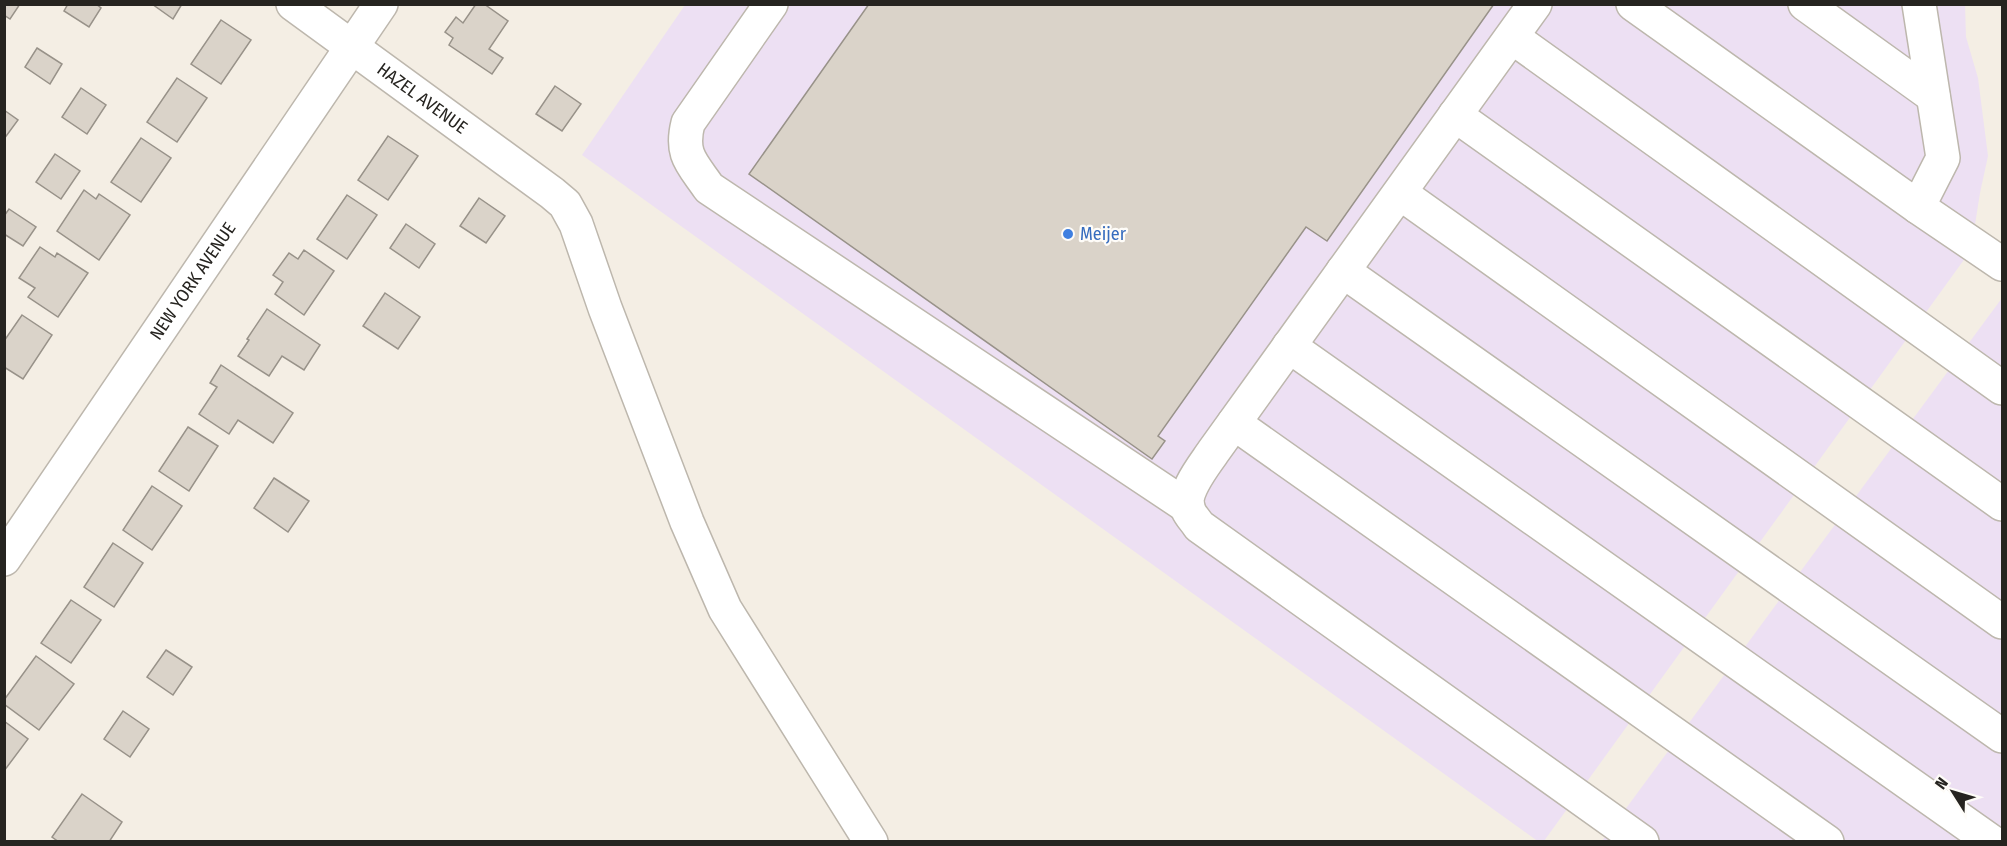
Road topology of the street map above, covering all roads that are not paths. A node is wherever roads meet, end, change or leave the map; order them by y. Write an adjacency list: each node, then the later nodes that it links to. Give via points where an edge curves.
1 (293, 4): 9 (street, HAZEL AVENUE)
2 (381, 4): 9 (street, NEW YORK AVENUE)
3 (771, 4): 20 (street, via 688,123 685,150 709,188)
4 (1535, 4): 8 (street)
5 (1633, 4): 13 (street)
6 (1805, 4): 10 (street)
7 (1919, 4): 10 (street)
8 (1512, 37): 11 (street); 17 (street)
9 (352, 46): 21 (street, NEW YORK AVENUE); 24 (street, HAZEL AVENUE, via 565,204 724,609)
10 (1933, 96): 13 (street, via 1943,158)
11 (1455, 116): 12 (street); 19 (street)
12 (1400, 193): 15 (street); 22 (street)
13 (1918, 207): 14 (street)
14 (2002, 264)
15 (1343, 271): 16 (street); 23 (street)
16 (1289, 346): 18 (street); 27 (street)
17 (2002, 388)
18 (1234, 423): 20 (street, via 1193,482); 26 (street)
19 (2002, 504)
20 (1188, 507): 25 (street, via 1199,526)
21 (4, 559)
22 (2002, 622)
23 (2002, 736)
24 (871, 842)
25 (1642, 842)
26 (1827, 842)
27 (1992, 842)

